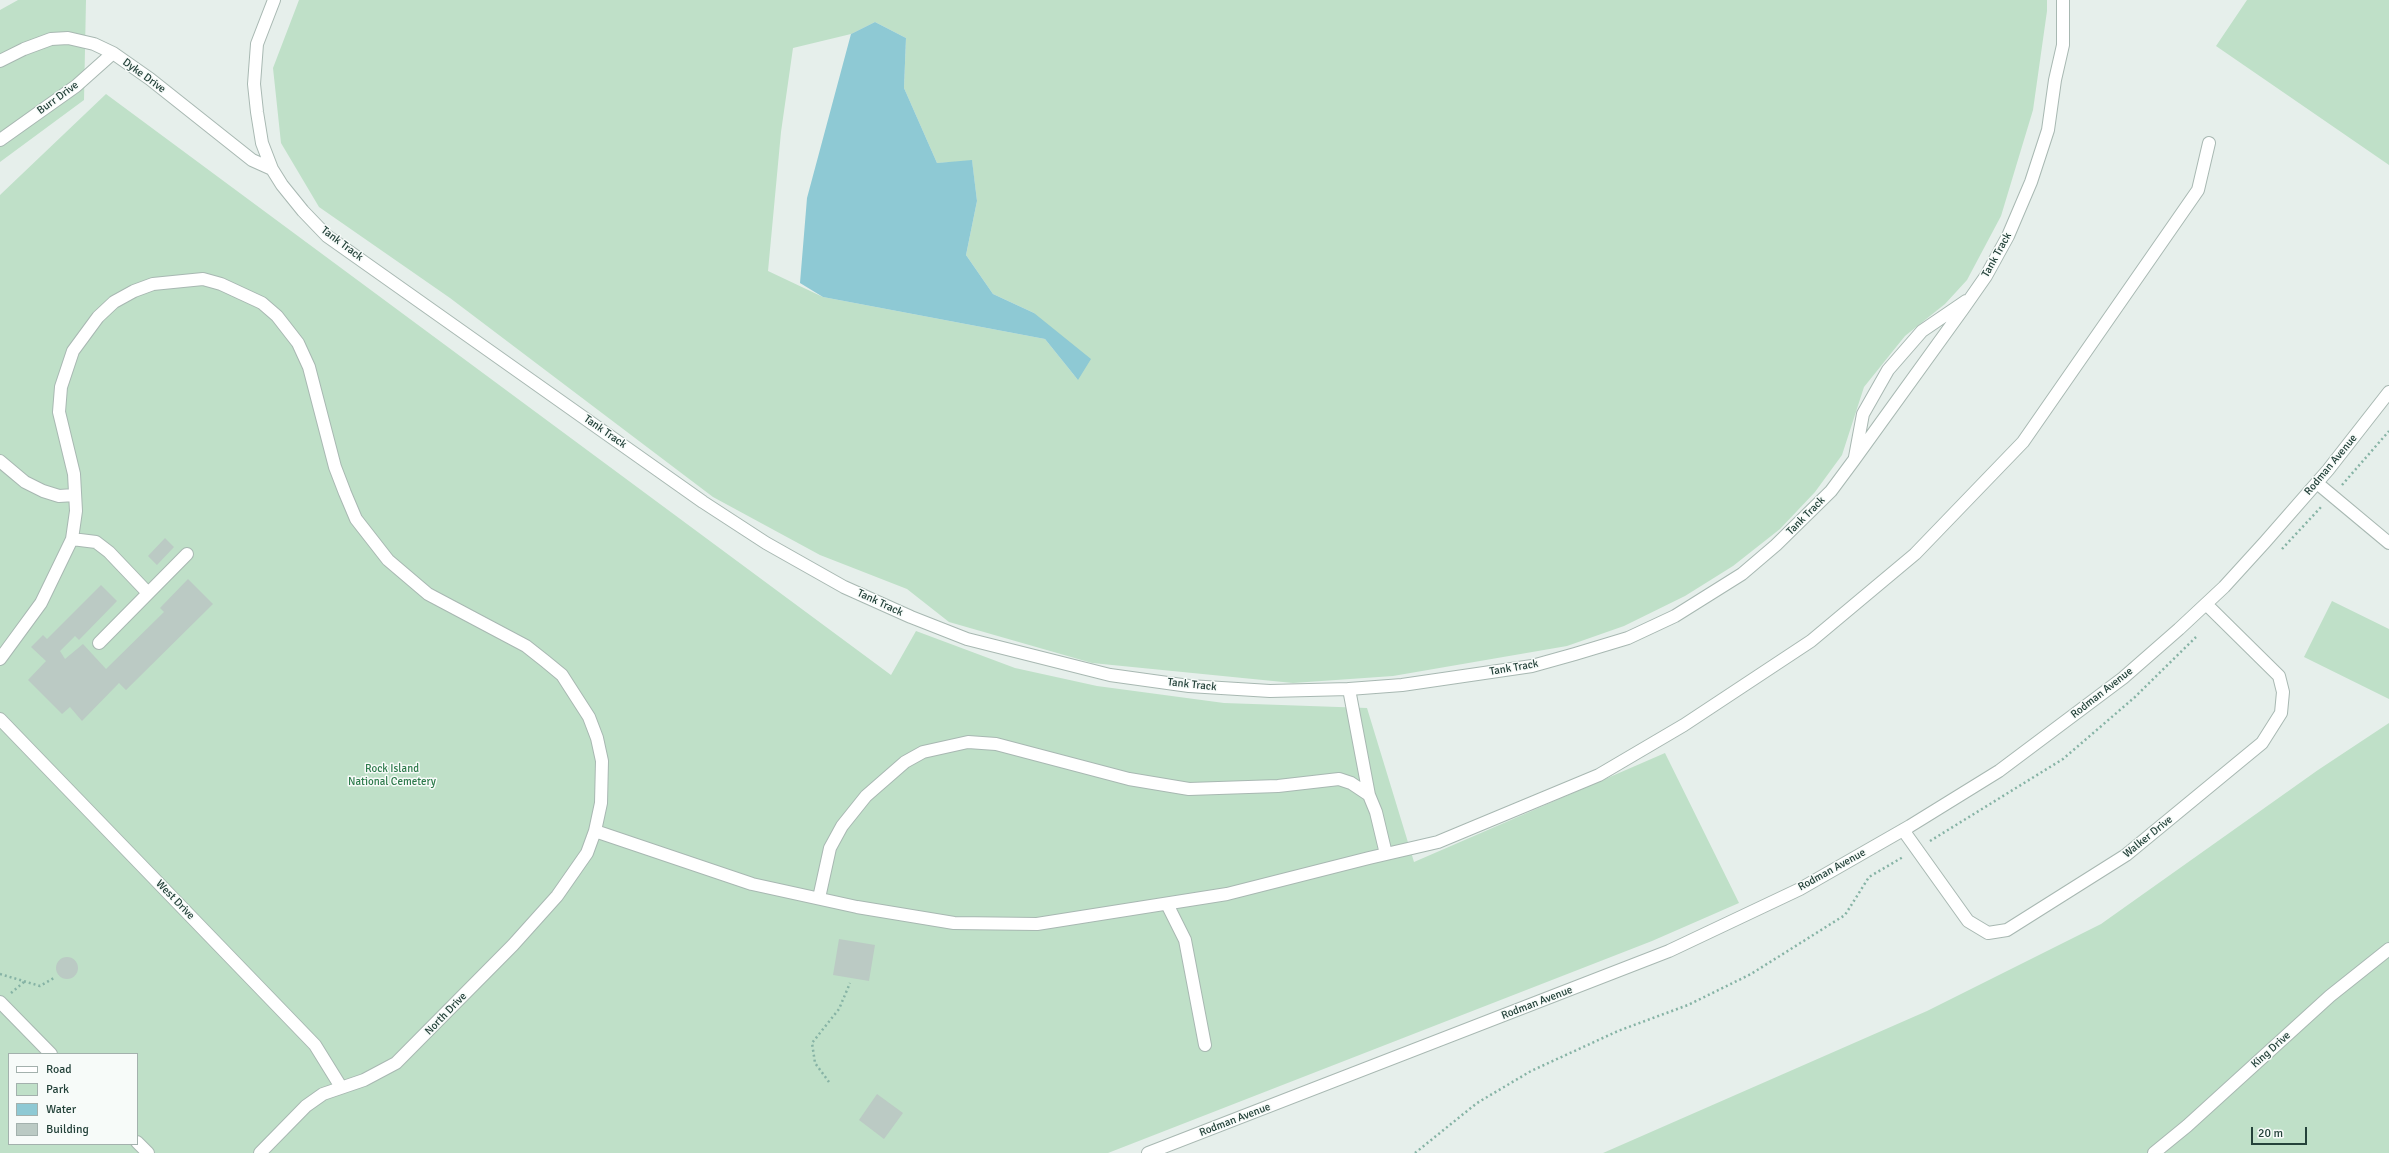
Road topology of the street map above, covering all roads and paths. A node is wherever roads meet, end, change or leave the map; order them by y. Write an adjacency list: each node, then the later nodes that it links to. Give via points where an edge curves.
1 (274, 0): 7 (street, Tank Track, via 257,44 254,84 262,143)
2 (2063, 0): 8 (street, Tank Track, via 2063,45 2048,130 2031,182 2008,236)
3 (113, 53): 4 (street, Dyke Drive, via 94,44 68,38 51,39 24,48); 5 (street, Burr Drive, via 76,86); 7 (street, Dyke Drive, via 252,160)
4 (0, 61)
5 (0, 140)
6 (2209, 143): 26 (street, via 2198,190 2023,442 1915,554 1811,641 1684,725 1599,775 1438,842)
7 (272, 169): 21 (street, Tank Track, via 282,185 327,236 703,502 766,543 844,587 967,639 1110,675 1196,687 1270,691)
8 (1972, 297): 10 (street, Tank Track); 10 (street, via 1922,331 1888,370 1863,414)
9 (2389, 392): 12 (street, Rodman Avenue)
10 (1854, 460): 21 (street, Tank Track, via 1831,491 1798,525 1742,574 1675,616 1628,638 1532,666 1402,685)
11 (0, 461): 13 (street, via 24,482 43,491 59,496)
12 (2317, 483): 15 (street); 18 (street, Rodman Avenue)
13 (75, 494): 14 (street, North Drive, via 76,511); 25 (street, North Drive, via 74,474 58,412 61,387 73,351 98,317 114,302 134,291 153,284 181,280 204,279 262,303 277,316 298,343 309,367 335,467 356,518 370,538 405,577 428,594 526,646 562,675 574,691 589,717 602,761 601,802)
14 (72, 539): 17 (street, via 96,542); 20 (street, North Drive, via 41,603)
15 (2389, 543)
16 (187, 554): 17 (street)
17 (148, 593): 19 (street)
18 (2206, 604): 24 (street, Rodman Avenue, via 2123,678 1999,771); 24 (street, Walker Drive, via 2279,676 2283,692 2281,713 2262,743 2126,855 2007,930 1988,933 1968,921)
19 (99, 643)
20 (0, 659)
21 (1348, 689): 23 (street)
22 (0, 719): 37 (street, West Drive, via 315,1045)
23 (1369, 795): 26 (street, via 1376,812); 27 (street, via 1351,783 1339,779 1278,786 1189,789 1129,779 996,744 968,742 943,746 923,752 904,762 883,779 852,811 830,848)
24 (1903, 830): 41 (street, Rodman Avenue, via 1800,888 1669,952)
25 (595, 831): 27 (street, via 752,884); 37 (street, North Drive, via 587,853 557,896 422,1039 396,1063 380,1073)
26 (1386, 854): 28 (street, via 1228,894)
27 (819, 898): 28 (street, via 914,918 954,923 1037,924)
28 (1167, 904): 34 (street, via 1185,940)
29 (2389, 949): 42 (street, King Drive, via 2330,996)
30 (0, 974): 31 (path, via 40,986)
31 (54, 978)
32 (850, 982): 36 (path, via 839,1009 812,1043 815,1063)
33 (0, 1002): 35 (street)
34 (1205, 1045)
35 (50, 1053)
36 (830, 1082)
37 (341, 1087): 40 (street, North Drive, via 323,1094 306,1106)
38 (138, 1143): 39 (street)
39 (148, 1153)
40 (260, 1153)
41 (1148, 1153)
42 (2154, 1153)

